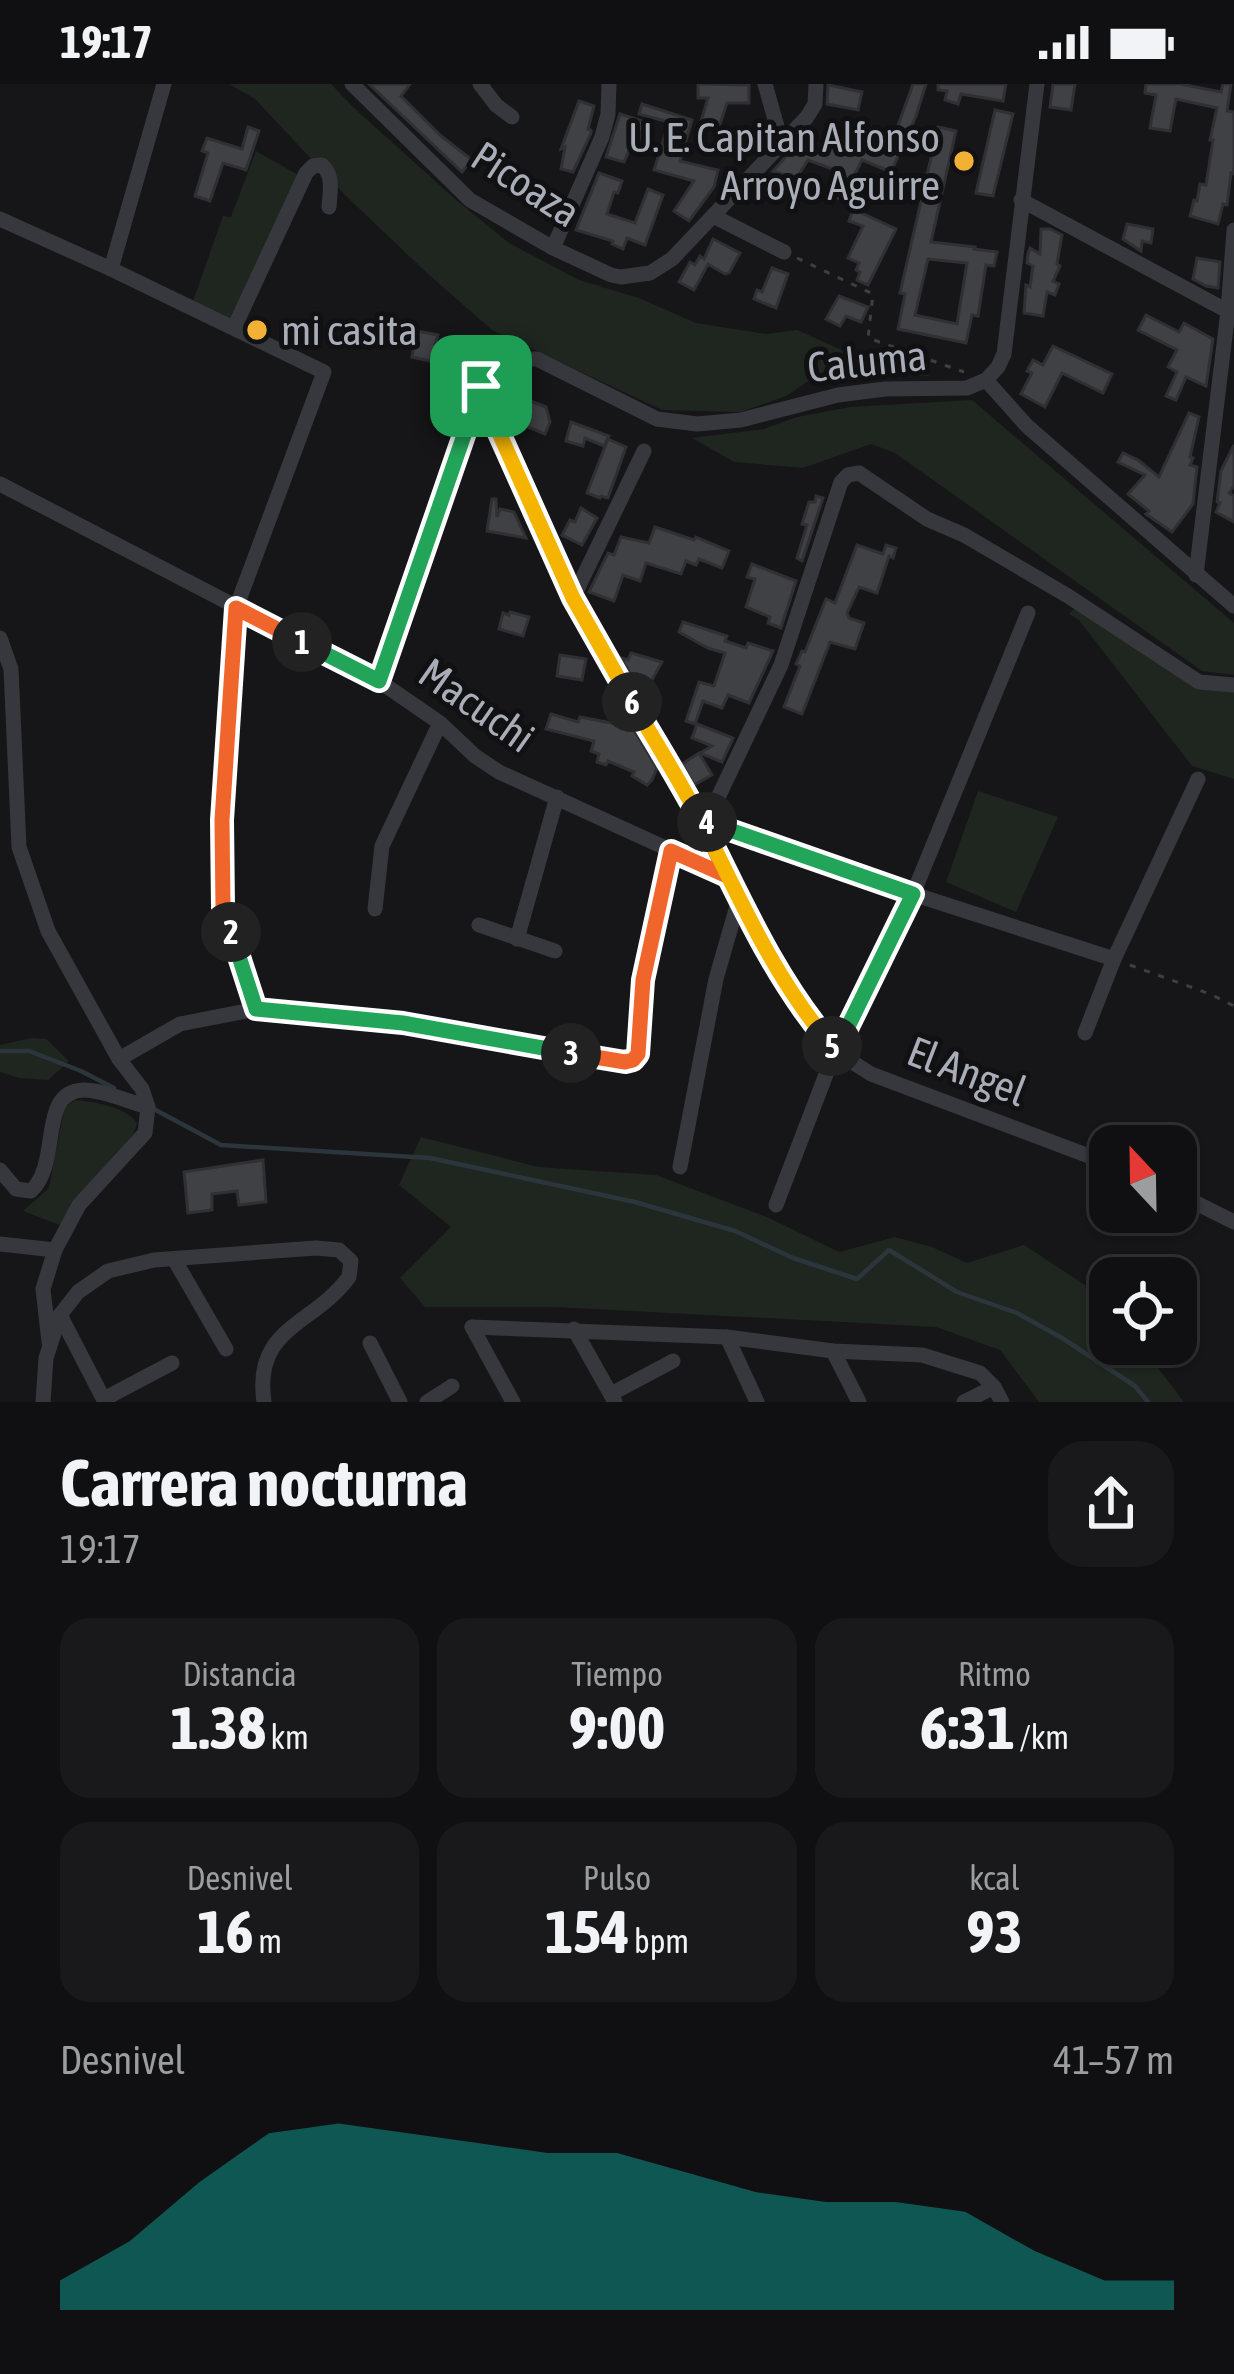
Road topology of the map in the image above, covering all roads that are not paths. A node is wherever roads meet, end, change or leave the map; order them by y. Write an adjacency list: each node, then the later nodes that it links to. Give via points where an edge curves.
1 (164, 84): 17 (street)
2 (352, 84): 15 (street, Picoaza, via 470,200)
3 (480, 84): 8 (street)
4 (609, 84): 15 (street, via 602,137)
5 (765, 84): 9 (street)
6 (816, 84): 9 (street, Picoaza, via 813,110)
7 (1036, 84): 10 (street, Caluma)
8 (512, 117)
9 (782, 144): 12 (street, Picoaza)
10 (1021, 200): 18 (street); 20 (street, Caluma, via 1004,355)
11 (329, 207): 19 (street, via 331,179 322,165 313,166)
12 (715, 217): 15 (street, Picoaza, via 672,259 640,276 611,275); 16 (street)
13 (0, 219): 17 (street)
14 (1234, 230): 18 (street)
15 (553, 248)
16 (784, 252)
17 (111, 268): 19 (street)
18 (1231, 313): 24 (street)
19 (234, 328): 27 (street, via 325,371)
20 (986, 380): 21 (street, Caluma, via 967,388 838,395 697,424 657,419 537,359 505,358); 24 (street)
21 (481, 386): 25 (street, El Angel); 30 (street)
22 (644, 451): 25 (street)
23 (0, 484): 27 (street, Macuchi)
24 (1196, 575): 26 (street)
25 (573, 598): 35 (street, El Angel)
26 (1234, 606)
27 (236, 608): 30 (street, Macuchi); 45 (street, via 223,907)
28 (1028, 613): 38 (street)
29 (0, 638): 48 (street, via 11,669 19,847 48,931)
30 (379, 681): 32 (street, Macuchi)
31 (1234, 685): 35 (street, via 1199,682 1068,596 859,473 848,475 782,665)
32 (440, 723): 34 (street, Macuchi, via 499,772); 40 (street, via 382,846)
33 (1198, 779): 44 (street)
34 (557, 797): 36 (street, Macuchi); 42 (street)
35 (705, 824): 37 (street, El Angel); 38 (street)
36 (671, 851): 37 (street, Macuchi); 45 (street, via 633,1060)
37 (727, 876): 39 (street, El Angel)
38 (913, 894): 44 (street); 47 (street)
39 (739, 899): 47 (street, El Angel, via 785,984); 51 (street)
40 (375, 910)
41 (478, 925): 42 (street)
42 (517, 940): 43 (street)
43 (555, 951)
44 (1114, 959): 46 (street)
45 (256, 1009): 48 (street, via 180,1024)
46 (1085, 1033)
47 (836, 1051): 50 (street, El Angel, via 871,1074); 54 (street)
48 (119, 1059): 49 (street)
49 (148, 1107): 52 (street, via 86,1090 68,1093 55,1107 42,1181 31,1191 16,1189); 57 (street, via 145,1132 79,1204)
50 (1089, 1156)
51 (680, 1167)
52 (0, 1170)
53 (1197, 1204): 55 (street)
54 (776, 1205)
55 (1234, 1222)
56 (0, 1244): 57 (street)
57 (55, 1250): 62 (street, via 43,1289)
58 (174, 1259): 59 (street, via 108,1271); 64 (street); 73 (street, via 316,1248 348,1257 346,1283 266,1358)
59 (60, 1315): 62 (street); 71 (street)
60 (574, 1329): 61 (street); 70 (street); 76 (street, via 472,1327)
61 (727, 1337): 65 (street); 77 (street)
62 (50, 1342): 72 (street)
63 (370, 1343): 74 (street)
64 (226, 1349)
65 (833, 1351): 69 (street, via 950,1362 980,1373); 78 (street)
66 (673, 1361): 70 (street)
67 (172, 1363): 71 (street)
68 (452, 1386): 75 (street)
69 (998, 1395): 79 (street)
70 (613, 1398)
71 (104, 1400)
72 (43, 1402)
73 (264, 1402)
74 (400, 1402)
75 (427, 1402)
76 (513, 1402)
77 (757, 1402)
78 (859, 1402)
79 (964, 1402)

